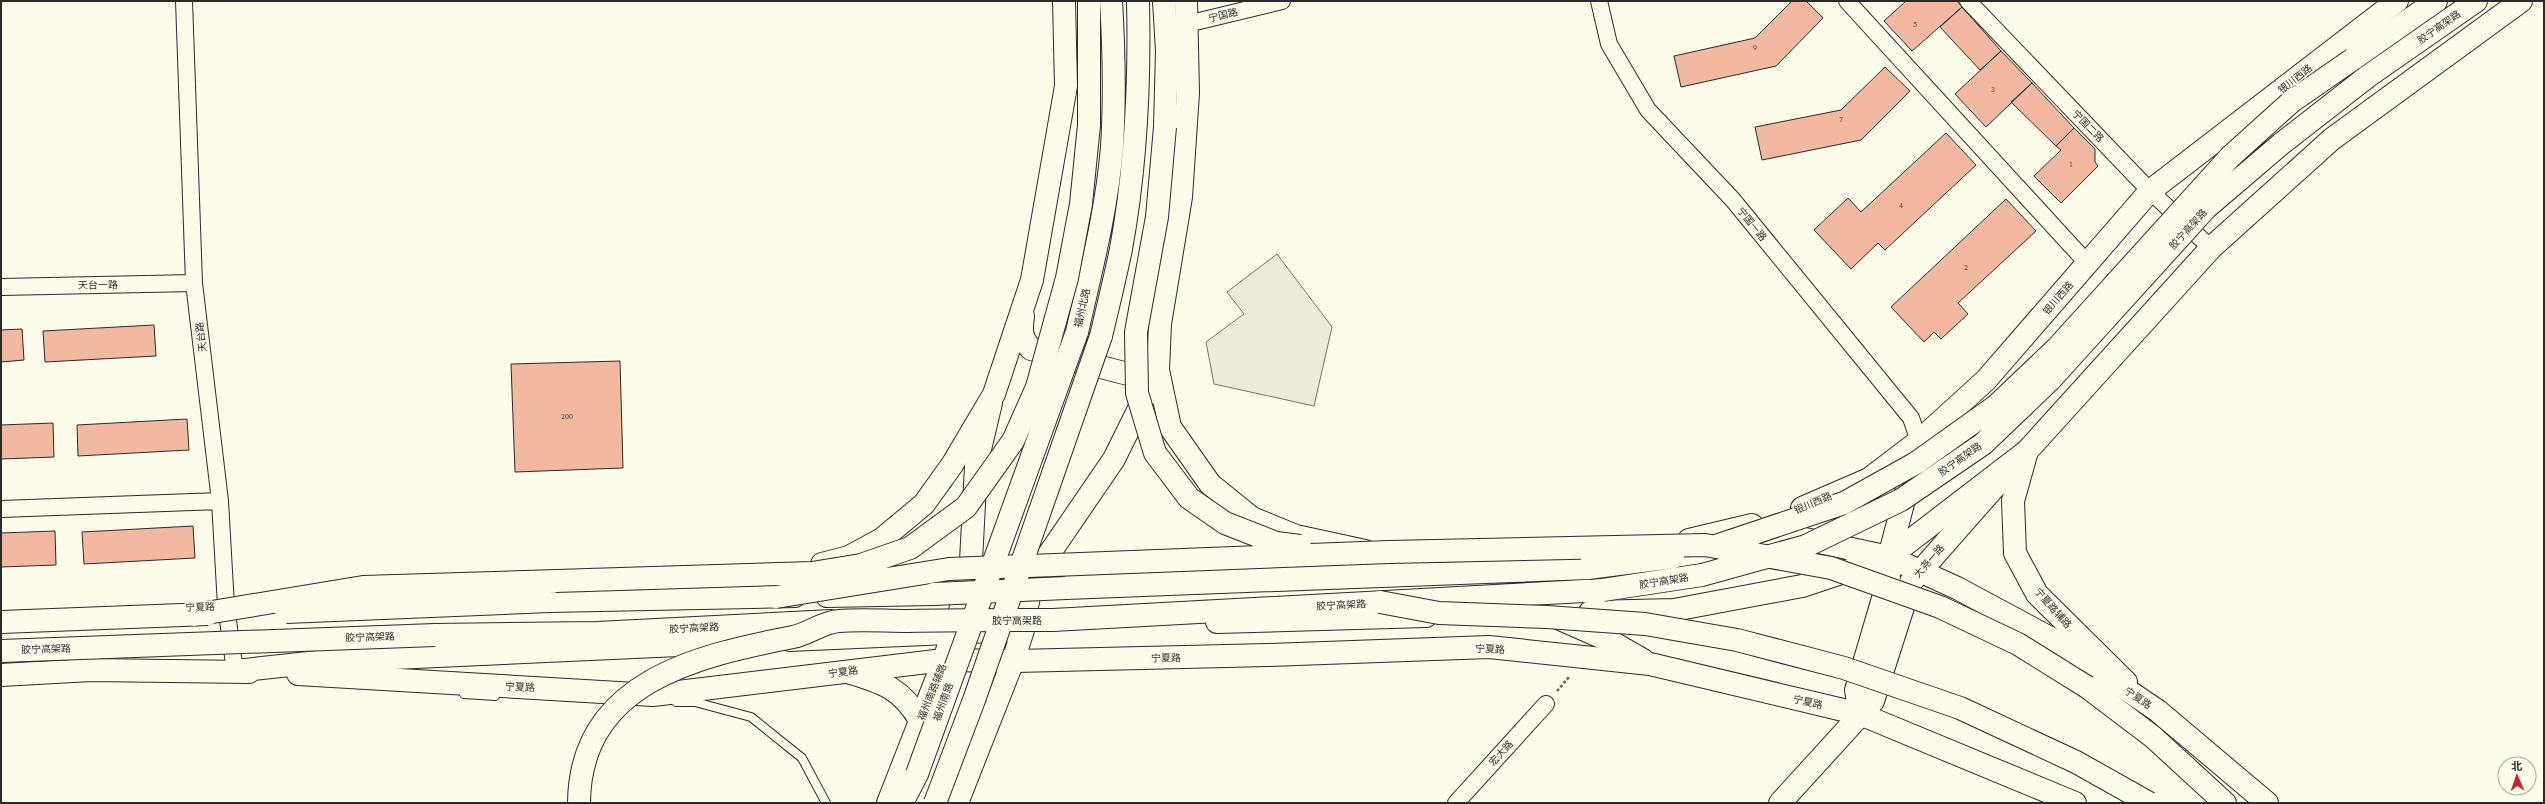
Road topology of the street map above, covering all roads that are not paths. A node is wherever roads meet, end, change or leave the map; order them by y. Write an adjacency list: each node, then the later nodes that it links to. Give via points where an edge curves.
1 (184, 1): 20 (street, 天台路)
2 (1064, 1): 22 (main road, via 1066,86 1032,280)
3 (1089, 1): 44 (main road, bridge, via 1089,125 1081,204 1067,278 1037,387 1013,441 966,506 910,548 860,565 812,573 363,588)
4 (1111, 1): 39 (main road, 福州北路, bridge, via 1114,56 1112,147 1097,245 1077,332)
5 (1138, 1): 70 (main road, bridge, via 1139,53 1134,155 1120,250 1101,336)
6 (1164, 1): 33 (main road, bridge, via 1167,51 1165,127 1157,217 1136,332 1137,393 1155,453 1189,498 1225,523 1276,543)
7 (1186, 1): 16 (main road)
8 (1282, 1): 16 (street, 宁国路)
9 (1599, 1): 25 (street, 宁国一路, via 1609,44 1648,110 1733,200 1911,418)
10 (1847, 1): 19 (street)
11 (1968, 1): 17 (street, 宁国二路)
12 (2397, 1): 17 (main road, 银川西路)
13 (2436, 1): 38 (main road, 胶宁高架路, bridge, via 2291,102 2230,157 2057,348 1996,406 1916,463 1844,503 1686,556 1588,568 934,594)
14 (2476, 1): 40 (main road, 胶宁高架路, bridge, via 2367,77 2281,144 2206,208 2050,380 1983,444 1901,500 1806,546 1702,575 1603,590)
15 (2521, 1): 18 (main road, via 2332,139)
16 (1187, 24): 23 (main road, via 1188,93 1181,197 1160,324)
17 (2150, 191): 18 (street, 宁国二路); 19 (main road, 银川西路)
18 (2211, 248): 26 (main road)
19 (2088, 264): 25 (main road, 银川西路, via 1986,380)
20 (194, 282): 21 (street, 天台一路); 27 (street, 天台路)
21 (1, 287)
22 (1025, 300): 23 (main road, via 1021,330 1024,341 1031,349 1128,374 1152,376); 24 (main road)
23 (1158, 370): 31 (main road, via 1170,427 1210,484 1252,518 1296,536); 35 (main road, via 1114,459)
24 (994, 394): 36 (main road, 福州南路辅路, via 976,466); 37 (main road, via 952,465 924,504 882,538 849,557)
25 (1920, 441): 29 (main road, 银川西路, via 1869,479 1818,502 1768,522); 32 (main road)
26 (2027, 451): 32 (main road); 34 (main road, 大尧一路); 61 (main road, 宁夏路辅路, via 2013,501 2015,553 2037,594)
27 (220, 500): 28 (street); 41 (street, 天台路)
28 (1, 509)
29 (1690, 540): 30 (main road, 宁夏路); 32 (main road, 宁夏路, via 1791,536); 33 (main road, 宁夏路, via 1611,553)
30 (1457, 541): 31 (main road, 宁夏路); 33 (main road)
31 (1349, 546): 33 (main road)
32 (1889, 556): 34 (main road, 宁夏路); 43 (main road, 宁夏路, via 1802,586 1674,610); 62 (main road, via 1889,578 1856,690)
33 (1395, 557): 35 (main road); 38 (main road, 胶宁高架路, bridge, via 1078,563 949,569); 76 (main road, bridge, via 1705,545 1831,568 1940,607 2018,644 2087,687 2153,737)
34 (1920, 571): 61 (main road, 宁夏路, via 2052,639); 62 (main road, 大尧一路, via 1911,582 1873,701)
35 (1032, 579): 36 (main road); 47 (main road)
36 (970, 580): 37 (main road); 48 (main road, 福州南路辅路)
37 (734, 588): 41 (main road, 宁夏路)
38 (776, 597): 44 (main road, 胶宁高架路, bridge, via 549,601)
39 (980, 601): 64 (main road, 福州南路, bridge)
40 (1380, 602): 45 (main road, 胶宁高架路, bridge, via 1053,620); 75 (main road, bridge, via 1439,613 1645,624 1737,640 1844,668 1960,708 2076,762)
41 (226, 606): 42 (main road, 宁夏路); 53 (street, 天台路)
42 (1, 613)
43 (1546, 613): 47 (main road, 宁夏路, via 1300,618); 52 (main road, via 1610,641)
44 (194, 615): 46 (main road, 胶宁高架路, bridge)
45 (837, 621): 49 (main road, 胶宁高架路, bridge, via 597,633 435,635); 65 (main road, bridge, via 799,636 730,650 699,660 661,675 636,690 600,725 588,751 579,782)
46 (1, 622)
47 (1022, 630): 48 (main road, 宁夏路); 51 (main road)
48 (953, 633): 50 (main road, 福州南路辅路); 53 (main road, 宁夏路, via 327,661)
49 (1, 651)
50 (944, 660): 51 (main road, 宁夏路); 54 (main road, 宁夏路); 63 (main road, 福州南路辅路)
51 (1013, 661): 52 (main road, 宁夏路, via 1489,647); 71 (main road)
52 (1650, 664): 62 (main road, 宁夏路)
53 (235, 671): 54 (main road, 宁夏路, via 653,695); 55 (main road, 宁夏路, via 92,670); 56 (lane)
54 (848, 672): 63 (main road, via 882,682 909,702)
55 (1, 675)
56 (432, 691)
57 (456, 694): 58 (lane)
58 (502, 696)
59 (541, 698): 66 (lane, via 695,702 751,717 802,758)
60 (1546, 704): 72 (street, 宏大路)
61 (2158, 711): 77 (main road, 宁夏路)
62 (1860, 714): 73 (main road, 大尧一路); 74 (main road, 宁夏路)
63 (920, 720): 67 (main road, 福州南路辅路)
64 (917, 774): 68 (main road); 69 (main road, 福州南路)
65 (579, 803)
66 (826, 803)
67 (888, 803)
68 (902, 803)
69 (906, 803)
70 (935, 803)
71 (957, 803)
72 (1456, 803)
73 (1780, 803)
74 (2075, 803)
75 (2149, 803)
76 (2225, 803)
77 (2267, 803)

